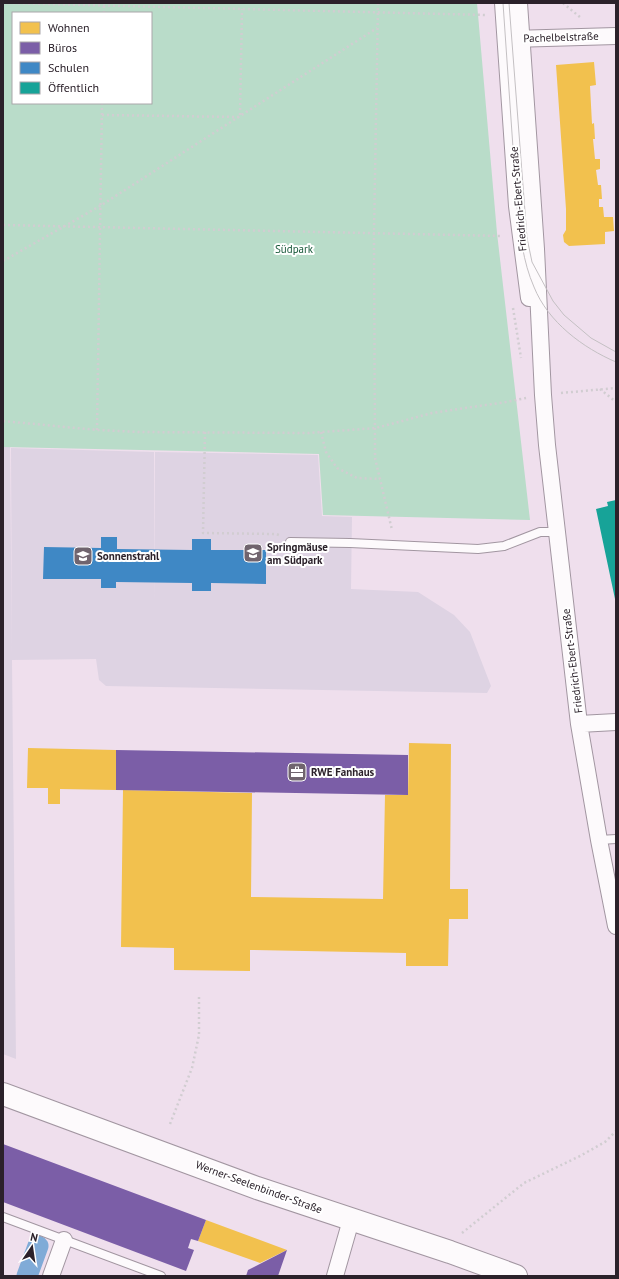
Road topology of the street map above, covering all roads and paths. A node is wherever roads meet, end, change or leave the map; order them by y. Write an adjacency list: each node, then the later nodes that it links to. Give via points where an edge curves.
1 (12, 3): 5 (path); 6 (path)
2 (378, 3): 8 (path)
3 (503, 3): 13 (street, Friedrich-Ebert-Straße)
4 (519, 3): 12 (street, Friedrich-Ebert-Straße)
5 (3, 4)
6 (104, 4): 7 (path)
7 (242, 9): 8 (path); 16 (path)
8 (378, 13): 9 (path); 10 (path)
9 (486, 15)
10 (378, 28): 16 (path); 21 (path)
11 (616, 36): 12 (street, Pachelbelstraße)
12 (521, 39): 13 (street, Pachelbelstraße); 27 (street, Friedrich-Ebert-Straße, via 536,249)
13 (505, 40): 22 (street, Friedrich-Ebert-Straße)
14 (102, 104): 15 (path)
15 (102, 114): 16 (path); 17 (path)
16 (240, 117): 17 (path)
17 (100, 206): 19 (path); 20 (path)
18 (3, 225): 19 (path)
19 (63, 226): 20 (path); 23 (path)
20 (100, 227): 21 (path); 31 (path)
21 (374, 233): 22 (path); 30 (path)
22 (520, 236): 27 (street, Friedrich-Ebert-Straße)
23 (3, 261)
24 (600, 388): 25 (path); 26 (path); 28 (path)
25 (616, 388)
26 (560, 393)
27 (535, 396): 30 (path, via 432,413); 35 (street, Friedrich-Ebert-Straße)
28 (616, 402)
29 (3, 421): 31 (path)
30 (376, 428): 33 (path); 34 (path, via 375,458)
31 (97, 430): 32 (path)
32 (205, 432): 33 (path); 36 (path, via 203,533 276,534)
33 (321, 432): 34 (path, via 326,452 337,468 357,478)
34 (380, 479): 37 (path)
35 (557, 532): 37 (lane, via 540,532 504,546 478,549); 39 (street, Friedrich-Ebert-Straße)
36 (290, 542): 37 (lane)
37 (396, 545)
38 (616, 722): 39 (street)
39 (579, 724): 41 (street, Friedrich-Ebert-Straße)
40 (616, 839): 41 (lane)
41 (599, 840): 42 (street, Friedrich-Ebert-Straße)
42 (616, 926)
43 (199, 995): 45 (path, via 199,1035 192,1068)
44 (3, 1094): 48 (street, Werner-Seelenbinder-Straße)
45 (170, 1124)
46 (616, 1131): 50 (path, via 605,1142 586,1153 524,1183 461,1234)
47 (3, 1217): 49 (lane)
48 (351, 1220): 50 (street, Werner-Seelenbinder-Straße); 53 (street)
49 (64, 1240): 51 (street); 52 (lane)
50 (450, 1252): 54 (street, Werner-Seelenbinder-Straße)
51 (50, 1276)
52 (161, 1276)
53 (335, 1276)
54 (516, 1276)

